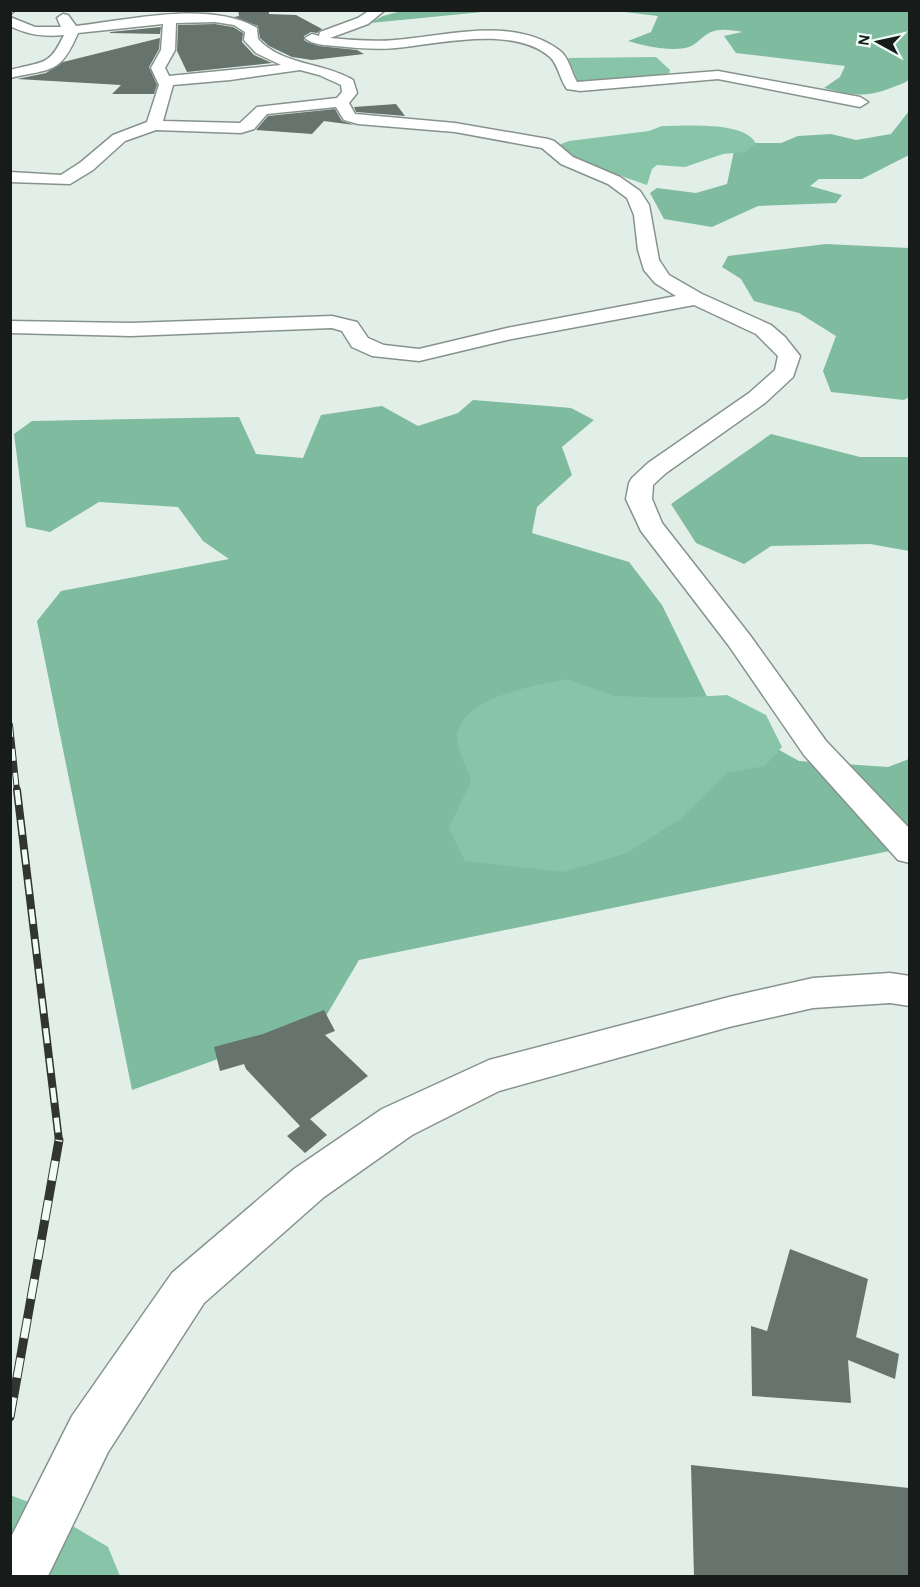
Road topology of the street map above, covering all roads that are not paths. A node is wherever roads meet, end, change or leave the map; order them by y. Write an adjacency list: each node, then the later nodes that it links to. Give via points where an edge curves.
1 (26, 10): 7 (street)
2 (59, 10): 8 (street, via 68,27)
3 (235, 10): 5 (street)
4 (379, 10): 16 (street, via 332,34 306,39 394,44 448,36 505,36 555,53 572,86 718,75)
5 (206, 17): 6 (street); 10 (street, via 231,18 249,26)
6 (170, 19): 8 (street); 14 (street, via 168,51 158,68)
7 (10, 21): 8 (street, via 38,33)
8 (74, 29): 13 (street, via 62,56 54,63)
9 (272, 43): 10 (street)
10 (255, 45): 12 (street, via 262,54)
11 (338, 61): 12 (street)
12 (306, 67): 14 (street); 15 (street, via 328,72 348,83 350,93)
13 (10, 74)
14 (165, 81): 17 (street)
15 (341, 102): 17 (street, via 262,110 248,126 241,128); 19 (street, via 349,117 364,121 497,132 548,144 571,163 616,181 643,208 649,261 660,278)
16 (860, 102)
17 (154, 125): 18 (street, via 119,138 64,180)
18 (10, 177)
19 (695, 299): 20 (street, via 507,334 419,355 380,351 360,342 351,326 332,322 143,329); 21 (street, via 771,333 789,356 785,372 757,398 657,468 641,483 639,499 650,525 739,640 815,748)
20 (10, 327)
21 (909, 850)
22 (909, 991): 23 (street, via 890,988 813,993 729,1012 489,1077 396,1122 309,1183 188,1288 90,1434)
23 (20, 1576)

